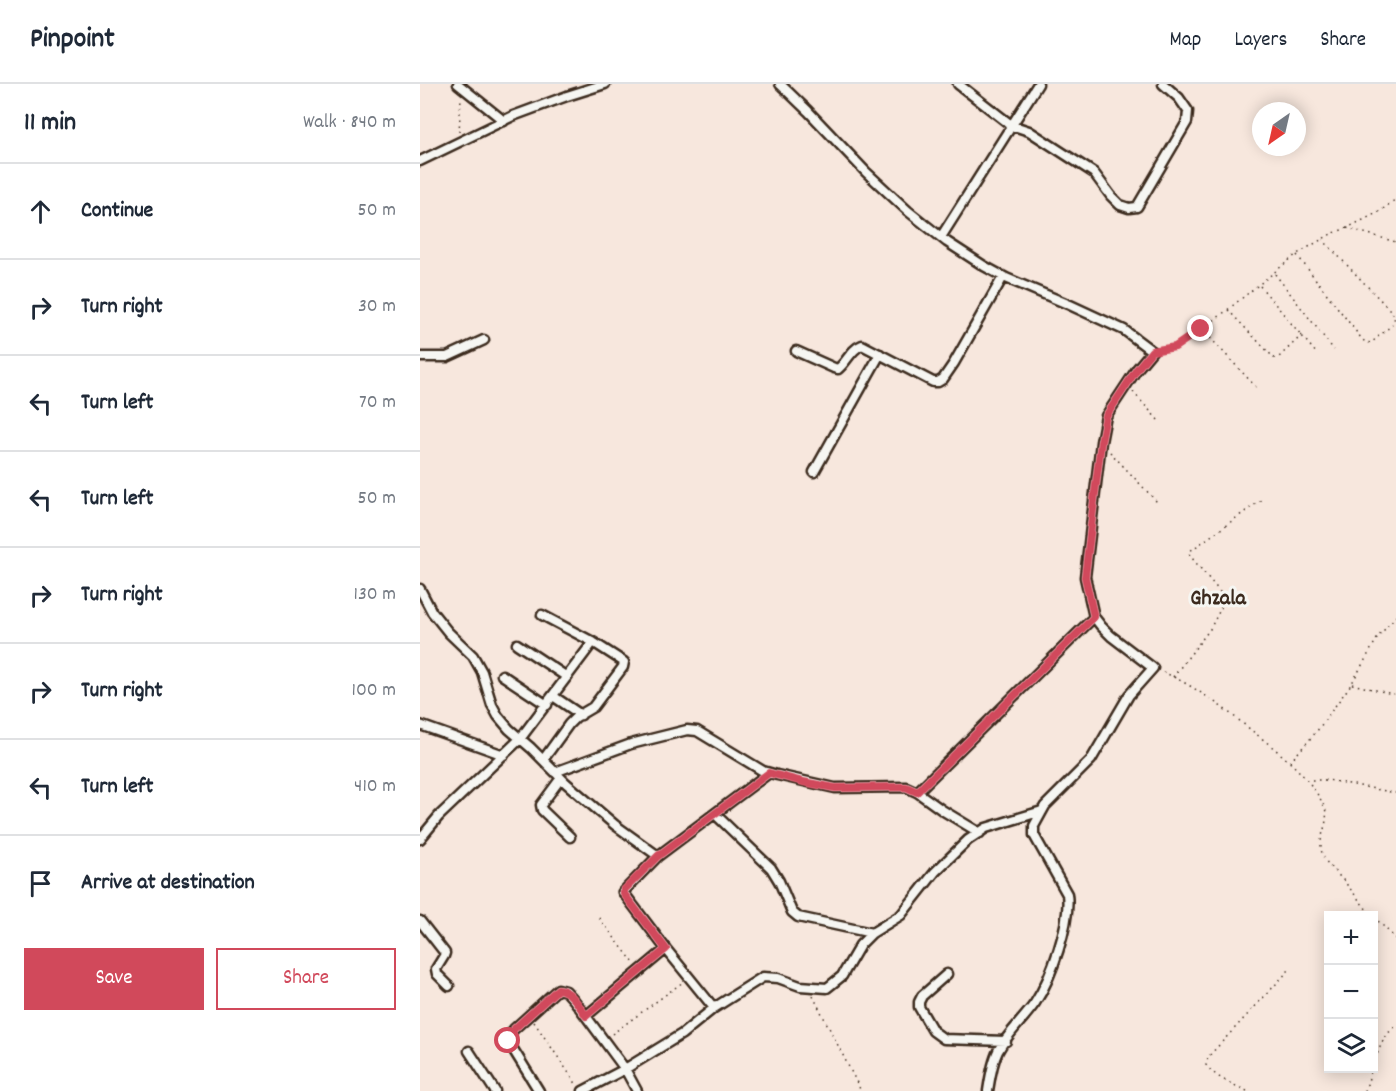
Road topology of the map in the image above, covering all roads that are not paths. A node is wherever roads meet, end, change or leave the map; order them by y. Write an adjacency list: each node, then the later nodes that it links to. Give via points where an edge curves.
1 (572, 84): 8 (street)
2 (606, 84): 8 (street)
3 (780, 84): 12 (street, via 866,172)
4 (958, 84): 10 (street)
5 (1038, 84): 10 (street)
6 (1163, 84): 10 (street, via 1188,111 1186,122 1137,207 1120,205 1094,173 1029,131)
7 (461, 85): 9 (street)
8 (580, 92): 9 (street)
9 (504, 121): 11 (street)
10 (1011, 125): 12 (street)
11 (420, 161)
12 (941, 237): 13 (street)
13 (1003, 277): 16 (street, via 943,379 933,382); 21 (street, via 1124,330 1152,351 1106,416 1085,577)
14 (484, 340): 17 (street, via 447,357)
15 (796, 351): 16 (street, via 838,369 858,346)
16 (880, 354): 18 (street)
17 (420, 357)
18 (814, 472)
19 (420, 589): 30 (street, via 432,612 473,656 498,716)
20 (542, 615): 22 (street)
21 (1094, 617): 35 (street); 36 (street, via 1111,636 1153,668 1129,696 1091,760)
22 (593, 642): 25 (street); 28 (street, via 624,662 592,708)
23 (517, 644): 25 (street)
24 (502, 675): 27 (street)
25 (567, 677): 26 (street)
26 (553, 696): 27 (street); 28 (street)
27 (547, 705): 30 (street)
28 (580, 715): 32 (street)
29 (420, 725): 31 (street)
30 (520, 739): 31 (street); 32 (street)
31 (504, 755): 40 (street)
32 (543, 760): 34 (street)
33 (769, 773): 34 (street, via 698,731 687,730 632,744); 35 (street, via 835,788 906,787); 37 (street)
34 (558, 775): 39 (street, via 541,805); 41 (street)
35 (917, 792): 38 (street)
36 (1042, 811): 38 (street); 49 (street, via 1034,835 1067,894 1067,912 1058,952 1043,988)
37 (715, 814): 41 (street); 43 (street, via 771,868 798,917)
38 (980, 833): 43 (street, via 935,872 901,915)
39 (570, 837)
40 (420, 839)
41 (658, 856): 44 (street, via 623,892)
42 (420, 921): 46 (street, via 445,953 436,969)
43 (873, 933): 47 (street, via 860,945 842,976 827,988 763,977)
44 (666, 949): 47 (street); 48 (street)
45 (947, 974): 49 (street, via 919,1002 933,1031 944,1039)
46 (449, 986)
47 (714, 1008): 51 (street, via 682,1034)
48 (586, 1016): 51 (street); 53 (street, via 566,991 558,989 510,1034 508,1041)
49 (1006, 1041): 56 (street, via 995,1059)
50 (470, 1050): 52 (street)
51 (625, 1070): 54 (street); 55 (street)
52 (495, 1091)
53 (539, 1091)
54 (581, 1091)
55 (637, 1091)
56 (988, 1091)

